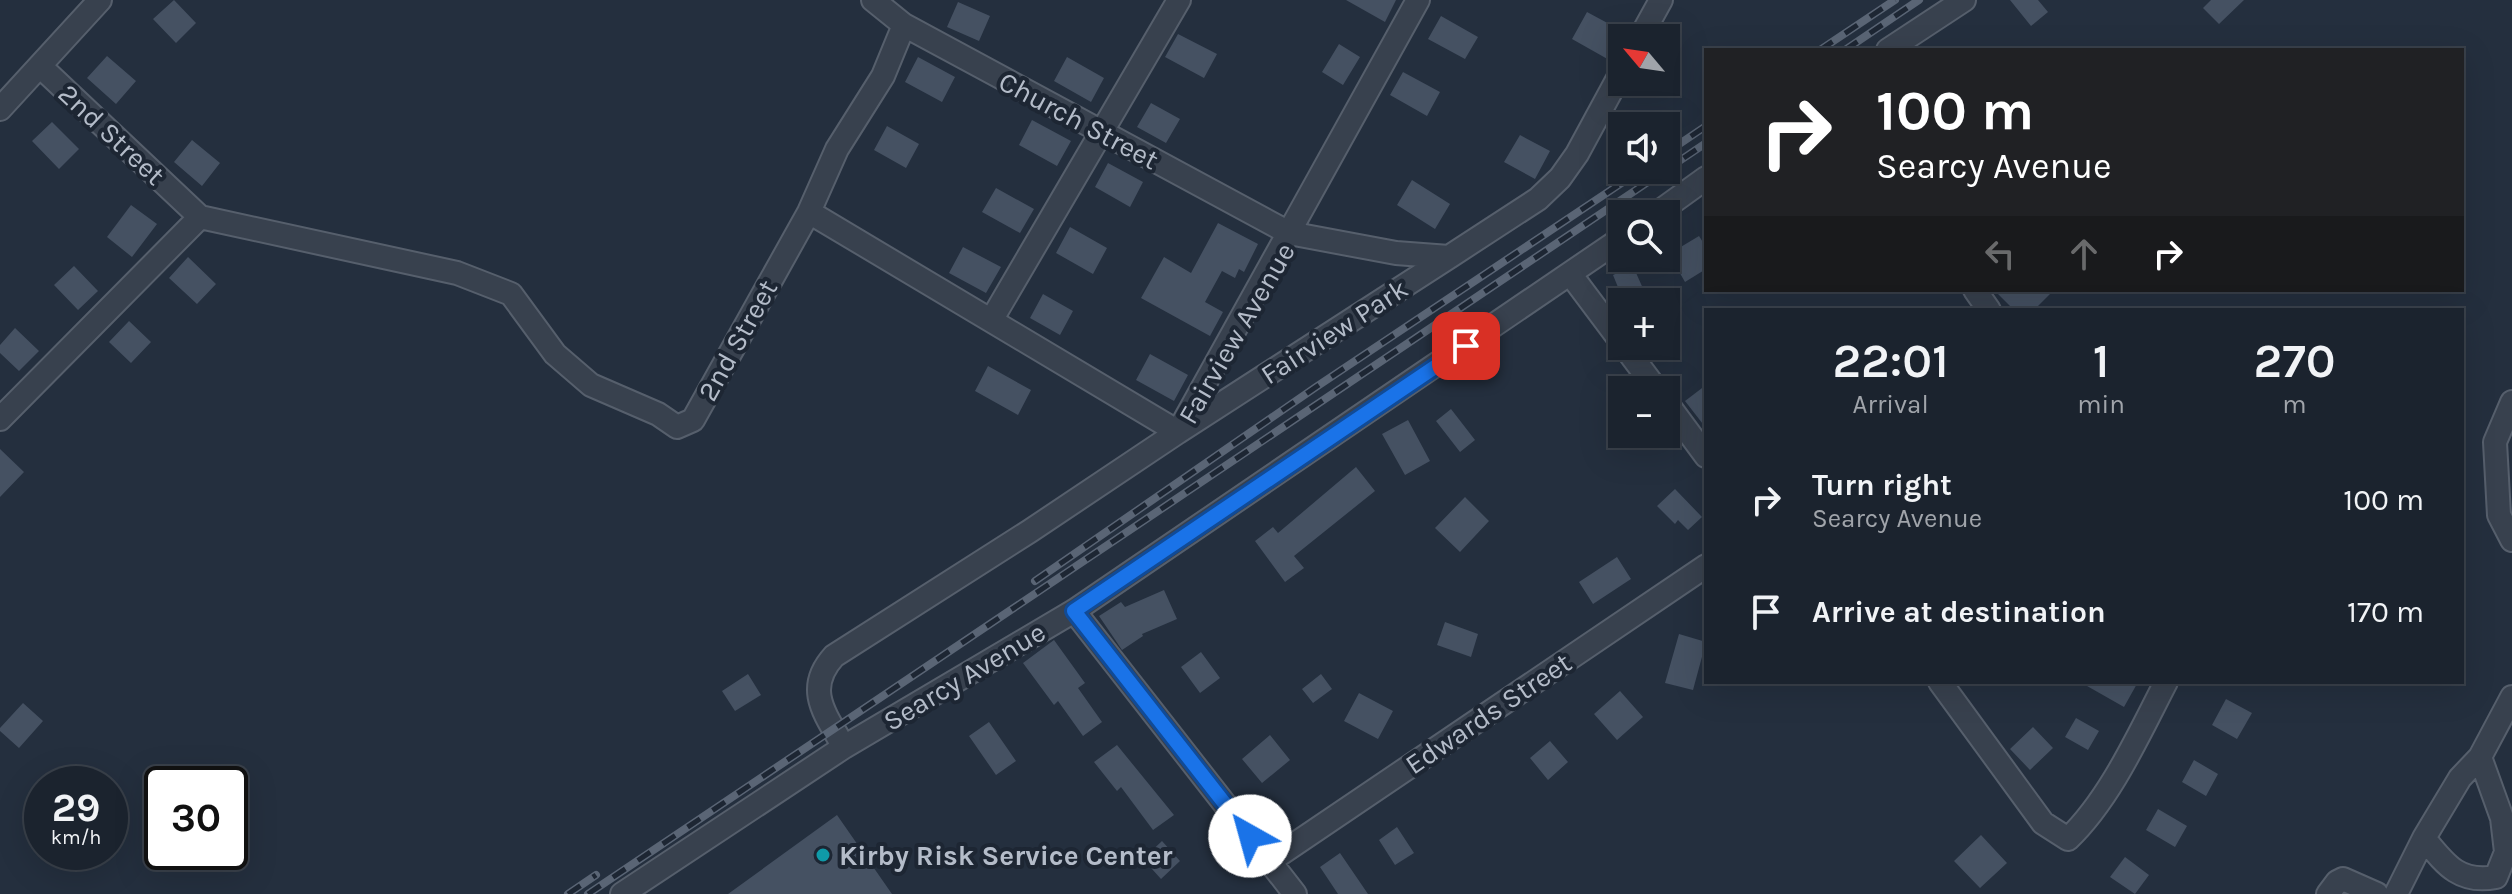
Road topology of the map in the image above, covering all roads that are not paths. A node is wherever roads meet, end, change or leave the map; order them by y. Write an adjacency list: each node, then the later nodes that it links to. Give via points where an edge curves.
1 (100, 0): 10 (street)
2 (873, 0): 8 (street, Church Street)
3 (1179, 0): 13 (street)
4 (1418, 0): 18 (street)
5 (1661, 0): 7 (street)
6 (1964, 0): 9 (street)
7 (1648, 24)
8 (904, 25): 13 (street, Church Street); 16 (street, 2nd Street, via 883,76 837,149)
9 (1891, 48)
10 (41, 67): 12 (street); 17 (street, 2nd Street)
11 (1608, 96): 20 (street, via 1560,178 1538,199)
12 (0, 109)
13 (1103, 134): 18 (street, Church Street); 22 (street)
14 (1704, 179): 15 (street)
15 (1675, 200)
16 (809, 212): 17 (street, 2nd Street, via 693,420 677,427 591,385 555,354 511,294 457,273); 22 (street)
17 (200, 217): 27 (street)
18 (1289, 233): 20 (street, Fairview Avenue); 29 (street, Fairview Avenue)
19 (1608, 248): 21 (street, Searcy Avenue)
20 (1449, 257): 29 (street, Fairview Park)
21 (1571, 275): 23 (street); 33 (street, Searcy Avenue)
22 (992, 319): 29 (street)
23 (1608, 325)
24 (1634, 360): 25 (street)
25 (1646, 376)
26 (2512, 402): 31 (street, via 2495,442 2499,515)
27 (0, 419)
28 (1680, 421): 30 (street)
29 (1178, 432): 37 (street, Fairview Avenue, via 834,656 818,680 820,701)
30 (1704, 453)
31 (2512, 540)
32 (1704, 567): 40 (street, Edwards Street)
33 (1074, 611): 37 (street, Searcy Avenue); 40 (street)
34 (1941, 684): 35 (street, via 2043,823 2068,839 2088,820)
35 (2165, 684)
36 (2512, 697): 38 (street)
37 (844, 747): 41 (street, Searcy Avenue)
38 (2480, 757): 39 (street, via 2460,778); 39 (street, via 2502,818 2506,852 2496,877 2478,881 2449,868)
39 (2424, 838): 45 (street)
40 (1270, 861): 42 (street)
41 (622, 894)
42 (1295, 894)
43 (2328, 894): 44 (street, via 2343,879)
44 (2377, 894)
45 (2396, 894)

